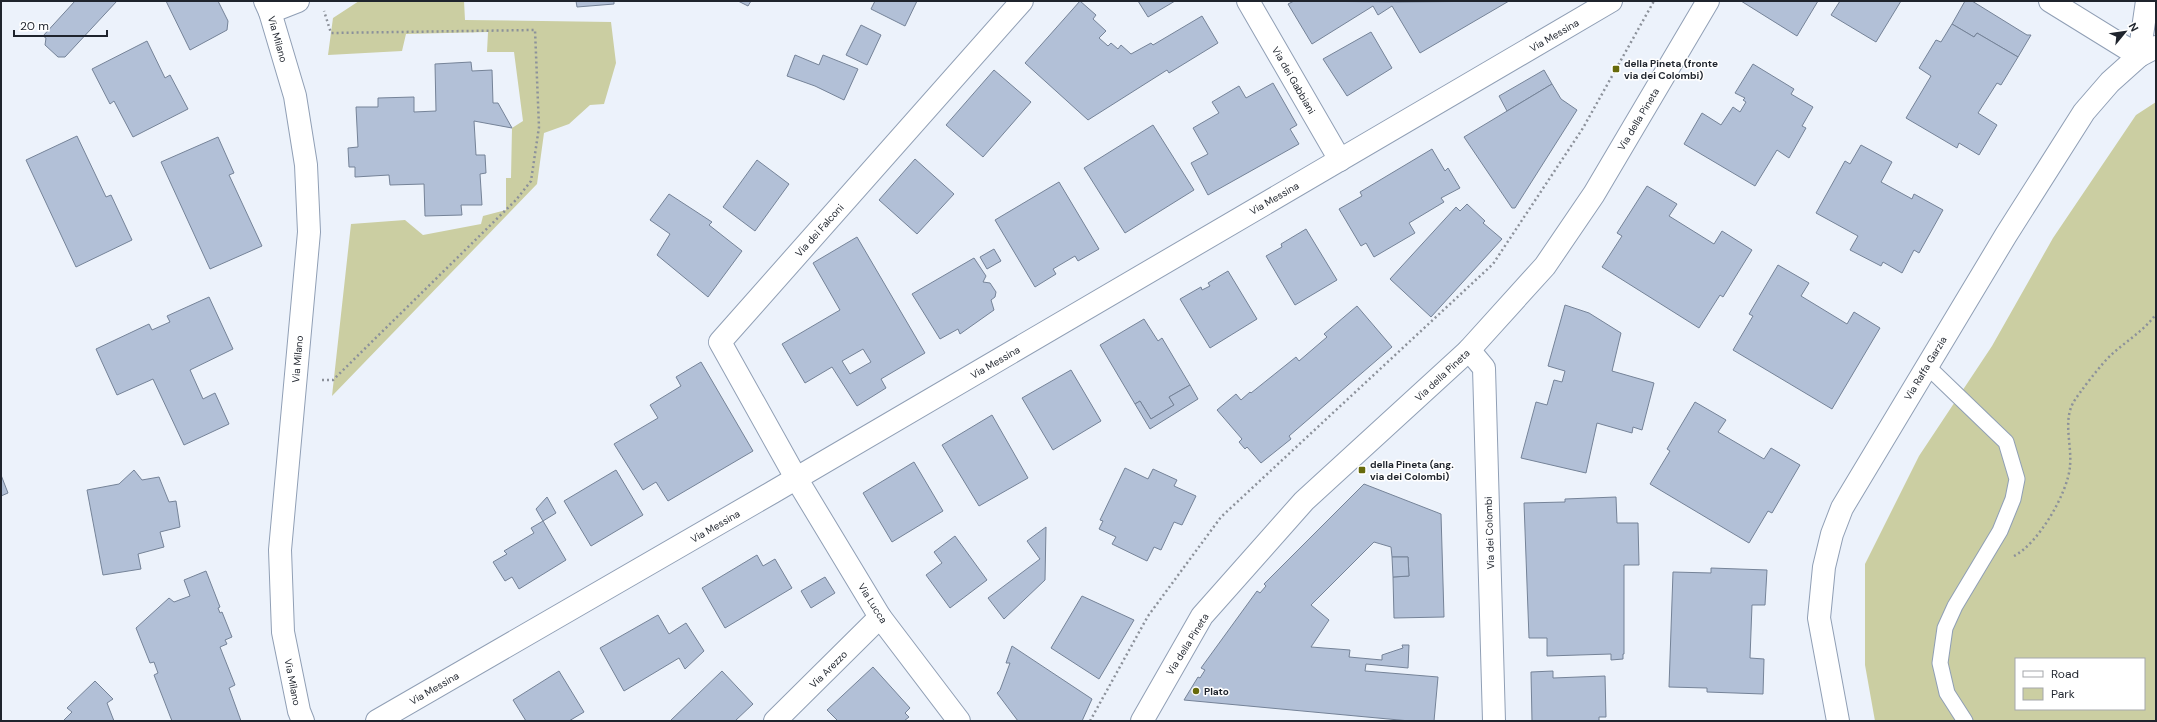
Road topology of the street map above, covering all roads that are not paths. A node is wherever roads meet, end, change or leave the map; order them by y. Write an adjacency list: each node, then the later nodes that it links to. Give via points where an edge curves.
1 (298, 1): 8 (street)
2 (1022, 1): 13 (street, Via dei Falconi, via 720,342)
3 (1248, 1): 10 (street, Via dei Gabbiani)
4 (1611, 1): 10 (street, Via Messina)
5 (1708, 1): 11 (street, Via della Pineta, via 1594,194 1549,259)
6 (2050, 1): 9 (street)
7 (2147, 1): 9 (street)
8 (267, 7): 15 (street, Via Milano, via 294,96 306,165 309,232 280,550 283,632 298,711)
9 (2148, 52): 12 (street, Via Raffa Garzia, via 2110,82 2084,112 2006,234)
10 (1340, 160): 13 (street, Via Messina)
11 (1470, 350): 19 (street, Via della Pineta, via 1304,501 1202,616); 20 (street, Via dei Colombi, via 1484,368)
12 (1927, 366): 21 (street, Via Raffa Garzia, via 1865,467 1842,508 1832,534 1824,567 1819,618); 22 (lane, via 2006,442 2017,479 2013,499 2000,531 1955,606 1945,628 1940,663 1947,693)
13 (796, 478): 14 (street, Via Lucca); 16 (street, Via Messina)
14 (880, 617): 17 (street, Via Arezzo); 18 (street, Via Lucca)
15 (303, 721)
16 (377, 721)
17 (775, 721)
18 (959, 721)
19 (1142, 721)
20 (1494, 721)
21 (1838, 721)
22 (1965, 721)

